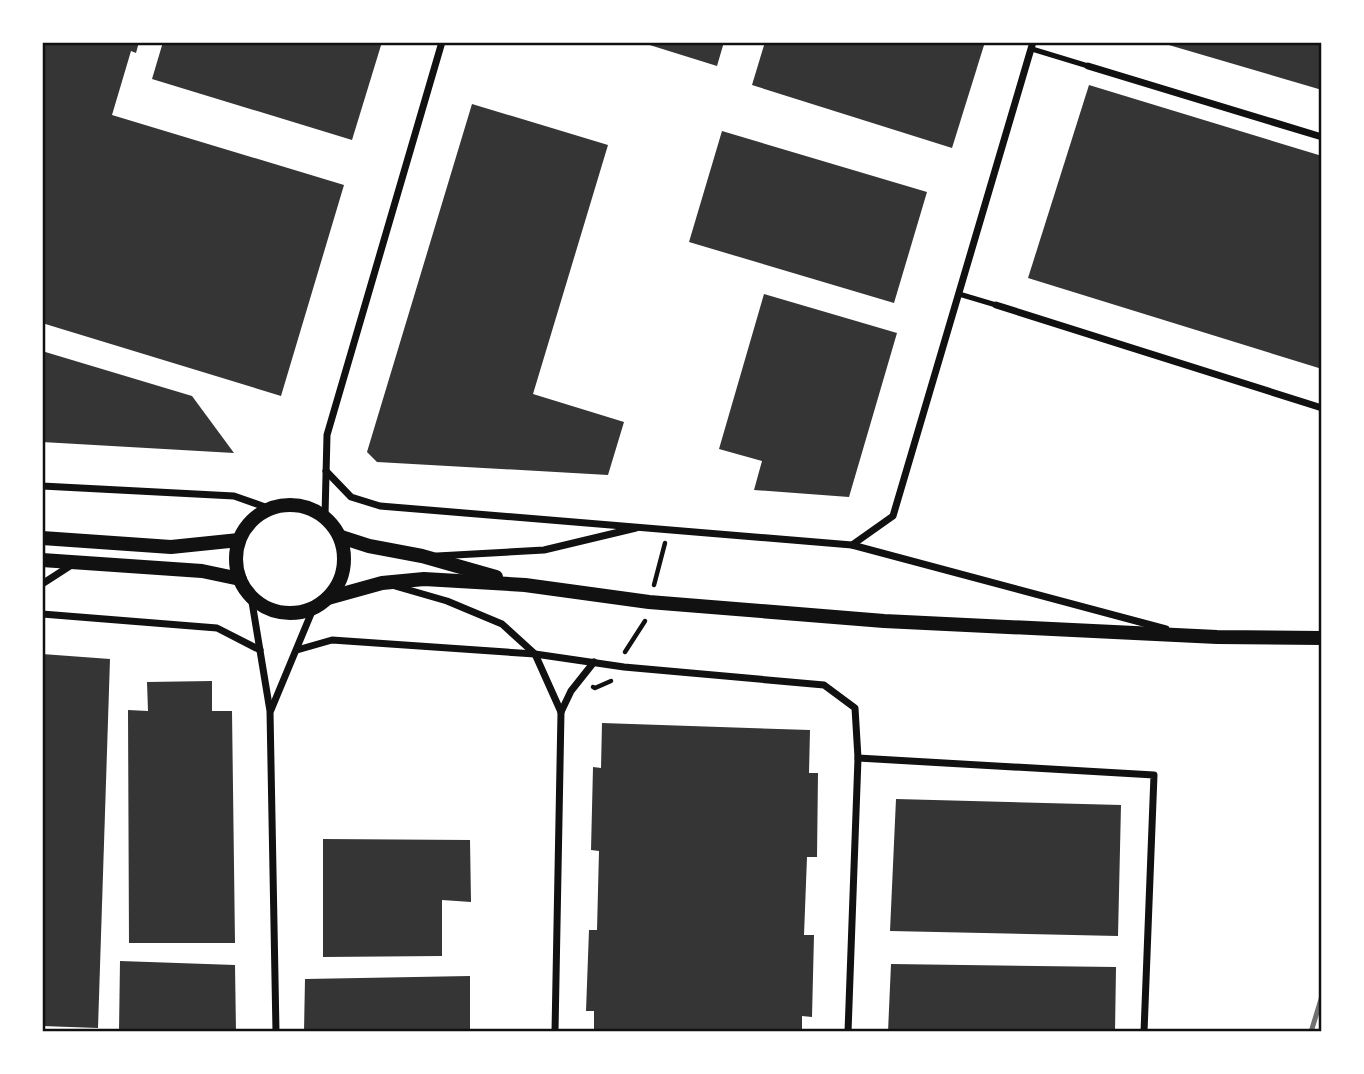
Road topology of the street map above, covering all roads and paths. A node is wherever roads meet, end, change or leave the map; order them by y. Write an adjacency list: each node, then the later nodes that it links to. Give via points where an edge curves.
1 (442, 42): 8 (street, via 327,435)
2 (1033, 45): 3 (lane); 5 (street)
3 (1088, 66): 4 (street)
4 (1322, 137)
5 (959, 294): 6 (lane); 17 (street, via 893,516)
6 (996, 305): 7 (street)
7 (1322, 408)
8 (326, 471): 11 (street); 12 (street, via 351,497 380,506)
9 (42, 486): 10 (street, via 234,496)
10 (268, 508): 11 (main road, via 288,504); 16 (main road, via 249,523)
11 (325, 516): 14 (main road)
12 (643, 527): 13 (street); 18 (street, via 544,550)
13 (669, 529): 17 (street); 28 (path)
14 (341, 537): 18 (main road); 27 (main road, via 345,561 341,580)
15 (42, 538): 16 (main road, via 171,547)
16 (239, 540): 22 (main road, via 236,562)
17 (852, 545): 31 (street)
18 (422, 556): 25 (main road)
19 (42, 561): 20 (main road)
20 (77, 562): 21 (street); 22 (main road, via 202,571); 24 (street)
21 (42, 567)
22 (240, 579): 26 (main road)
23 (383, 583): 25 (main road, via 424,579); 27 (main road); 35 (street, via 447,601 502,624)
24 (42, 584)
25 (525, 585): 28 (main road)
26 (251, 596): 29 (main road, via 268,608 293,613); 33 (street)
27 (328, 598): 29 (main road)
28 (649, 602): 31 (main road, via 884,621); 37 (path, via 644,624 624,652)
29 (313, 609): 34 (street)
30 (42, 614): 33 (street, via 217,628)
31 (1187, 635): 32 (main road)
32 (1322, 638)
33 (260, 650): 38 (street)
34 (297, 650): 35 (street, via 332,640); 38 (street)
35 (535, 654): 36 (street); 39 (street)
36 (594, 662): 37 (street); 39 (street)
37 (624, 667): 40 (street, via 824,685 855,708)
38 (270, 710): 41 (street)
39 (561, 712): 42 (street)
40 (858, 758): 43 (street); 44 (street, via 1154,775)
41 (276, 1032)
42 (555, 1032)
43 (848, 1032)
44 (1144, 1032)

